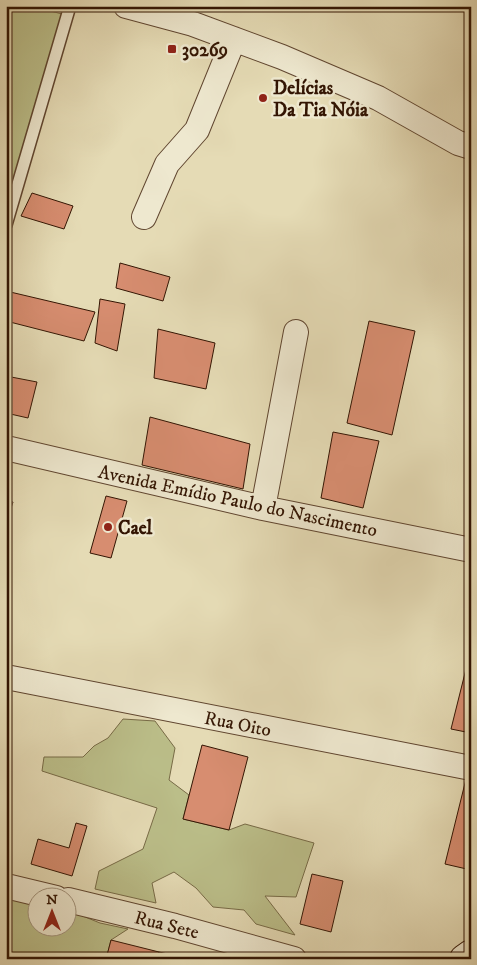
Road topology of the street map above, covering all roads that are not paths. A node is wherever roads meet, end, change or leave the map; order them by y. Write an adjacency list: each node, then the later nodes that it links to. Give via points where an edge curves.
1 (70, 6): 6 (lane)
2 (126, 6): 3 (street)
3 (234, 39): 4 (street, via 378,98 458,143); 5 (street, via 196,130 167,164)
4 (471, 147)
5 (144, 217)
6 (6, 225)
7 (296, 332): 9 (street)
8 (6, 448): 9 (street, Avenida Emídio Paulo do Nascimento)
9 (263, 508): 10 (street, Avenida Emídio Paulo do Nascimento)
10 (471, 550)
11 (6, 677): 12 (street, Rua Oito)
12 (471, 768)
13 (6, 886): 14 (street)
14 (28, 891)
15 (78, 902): 17 (street, Rua Sete)
16 (471, 954): 18 (street)
17 (294, 959)
18 (464, 959)

